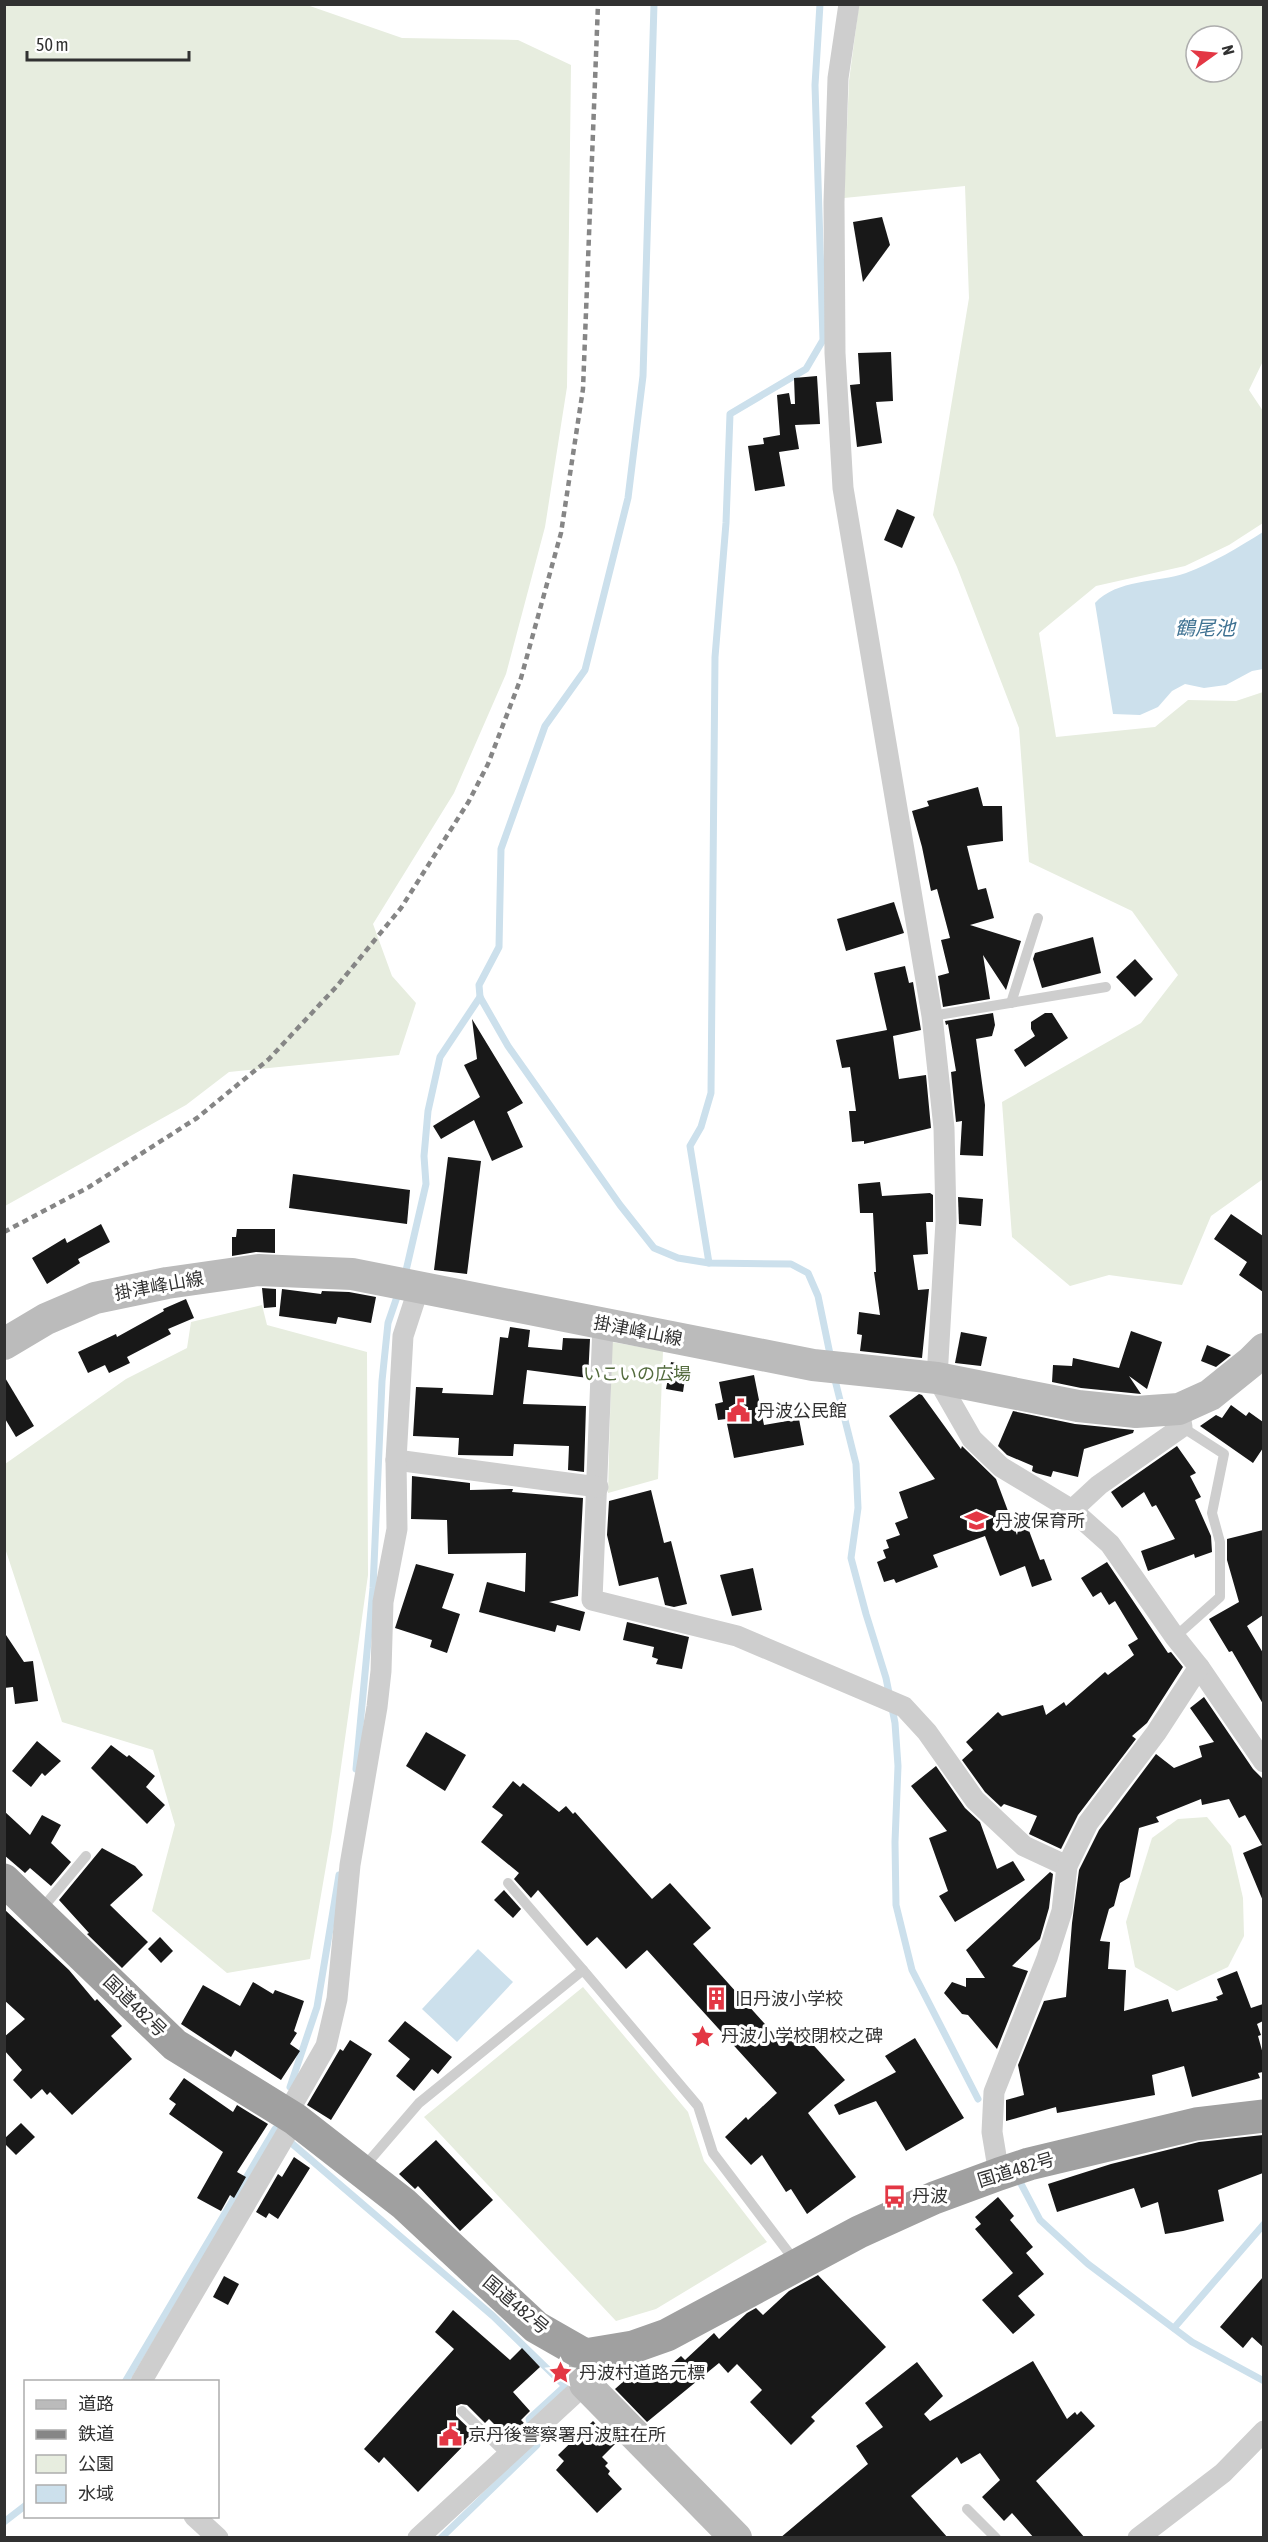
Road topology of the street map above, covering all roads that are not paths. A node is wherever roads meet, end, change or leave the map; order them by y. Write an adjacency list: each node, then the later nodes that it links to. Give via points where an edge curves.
1 (849, 4): 5 (street, via 838,78 834,202 835,354 843,488)
2 (1038, 918): 4 (lane)
3 (1106, 987): 4 (lane)
4 (1011, 1003): 5 (lane)
5 (932, 1016): 10 (street, via 945,1128 946,1209)
6 (408, 1285): 7 (main road, 掛津峰山線); 8 (main road, 掛津峰山線, via 352,1274 258,1270 167,1283 95,1298 46,1319); 12 (street)
7 (603, 1325): 10 (main road, 掛津峰山線, via 813,1365); 13 (street)
8 (4, 1344)
9 (1263, 1349): 11 (main road, 掛津峰山線)
10 (937, 1378): 11 (main road, 掛津峰山線, via 1078,1406); 14 (street, via 972,1439 1001,1467)
11 (1181, 1418): 14 (street); 15 (lane, via 1224,1454 1212,1513 1220,1542 1220,1597)
12 (396, 1460): 13 (street); 24 (street, via 397,1529 382,1602 379,1689 350,1865 337,1999 326,2046)
13 (598, 1487): 19 (street, via 592,1600 737,1636 904,1707 927,1732 975,1800 1024,1846)
14 (1072, 1510): 15 (street, via 1110,1544)
15 (1175, 1638): 16 (street)
16 (1199, 1667): 17 (street); 19 (street, via 1088,1823)
17 (1263, 1762)
18 (86, 1856): 22 (lane)
19 (1067, 1866): 27 (street, via 1062,1911 1047,1958 994,2092 992,2132)
20 (4, 1880): 22 (highway, 国道482号)
21 (508, 1883): 23 (lane)
22 (38, 1913): 24 (highway, 国道482号, via 175,2045)
23 (583, 1970): 26 (lane, via 419,2103); 28 (lane, via 698,2106 713,2153)
24 (291, 2116): 26 (highway, 国道482号); 30 (street)
25 (1263, 2116): 27 (highway, 国道482号, via 1196,2124)
26 (361, 2170): 29 (highway, 国道482号, via 404,2204)
27 (999, 2174): 28 (highway, 国道482号, via 934,2198)
28 (798, 2265): 29 (highway, 国道482号, via 667,2336 633,2346)
29 (585, 2370): 33 (street); 38 (main road)
30 (142, 2380)
31 (462, 2411): 33 (lane)
32 (1263, 2431): 40 (street, via 1223,2473)
33 (507, 2455): 37 (street)
34 (967, 2509): 39 (lane)
35 (195, 2518): 36 (street)
36 (218, 2538)
37 (418, 2538)
38 (736, 2538)
39 (996, 2538)
40 (1138, 2538)

